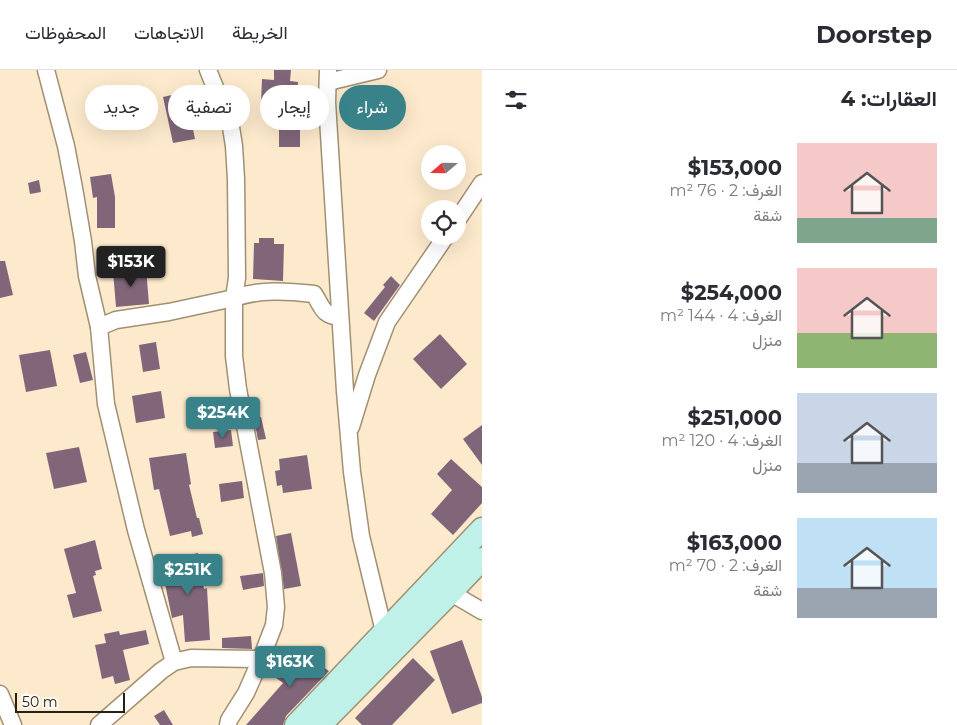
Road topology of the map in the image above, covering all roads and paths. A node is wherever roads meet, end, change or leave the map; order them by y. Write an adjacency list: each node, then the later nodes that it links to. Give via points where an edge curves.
1 (46, 70): 10 (street, via 66,146 87,276)
2 (208, 70): 8 (street, via 231,127 234,146 237,278)
3 (378, 70): 4 (street)
4 (328, 76): 9 (street)
5 (482, 183): 6 (street)
6 (466, 207)
7 (440, 245): 11 (street, via 387,322)
8 (234, 298): 9 (street, via 256,293 314,294 322,310 329,316); 10 (street, via 116,320); 18 (street, via 234,356 238,389 273,573 276,607 274,625)
9 (340, 317): 11 (street)
10 (99, 327): 19 (street, via 106,404 136,530)
11 (348, 434): 17 (street, via 361,536)
12 (482, 529): 14 (main road)
13 (482, 559): 15 (main road)
14 (431, 581): 15 (street); 17 (main road)
15 (450, 593): 16 (street); 17 (main road)
16 (482, 611)
17 (387, 643): 24 (main road); 25 (main road)
18 (261, 659): 19 (street, via 191,658); 23 (street)
19 (174, 662): 22 (street)
20 (0, 694): 21 (street)
21 (13, 725)
22 (99, 725)
23 (228, 725)
24 (296, 725)
25 (320, 725)

